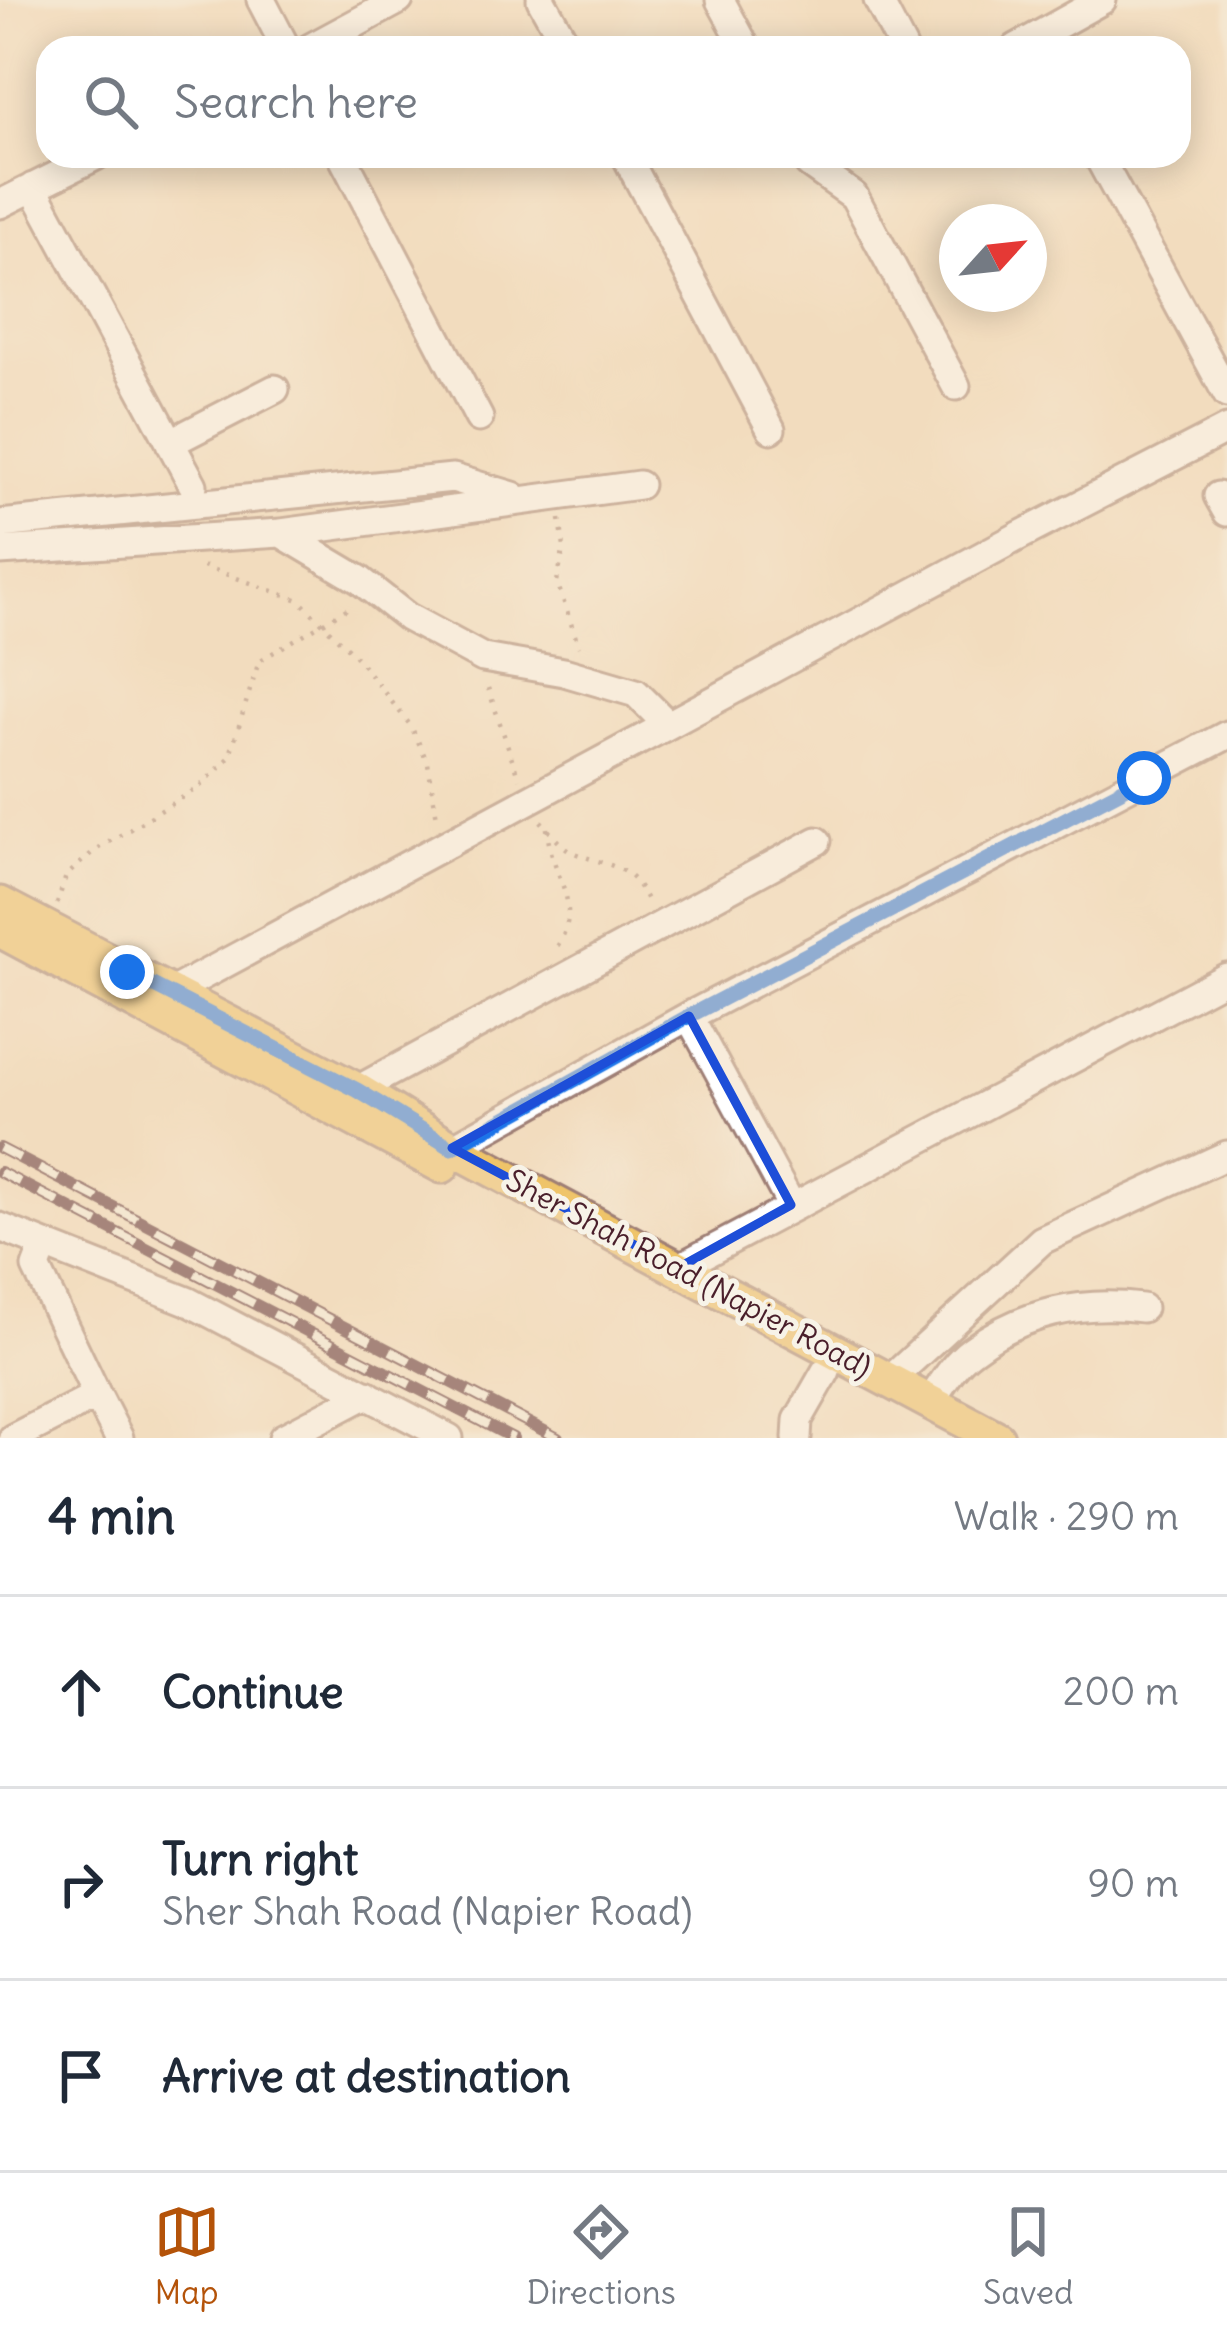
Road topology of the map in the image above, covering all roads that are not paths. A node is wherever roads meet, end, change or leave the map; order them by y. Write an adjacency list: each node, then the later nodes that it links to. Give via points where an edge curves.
1 (261, 0): 7 (street)
2 (399, 0): 8 (street)
3 (541, 0): 9 (street)
4 (719, 0): 10 (street)
5 (878, 0): 11 (street)
6 (1102, 0): 12 (street)
7 (280, 36)
8 (332, 36)
9 (561, 36)
10 (739, 36)
11 (897, 36)
12 (1044, 36)
13 (71, 168): 18 (street)
14 (348, 168): 23 (street)
15 (632, 168): 24 (street)
16 (822, 168): 20 (street, via 854,196)
17 (1105, 168): 22 (street)
18 (32, 188): 19 (street); 26 (street)
19 (0, 205)
20 (956, 386)
21 (275, 389): 26 (street)
22 (1227, 394)
23 (479, 418)
24 (771, 429)
25 (1227, 429): 33 (street)
26 (170, 443): 27 (street)
27 (193, 485)
28 (639, 485): 29 (street)
29 (527, 500): 30 (street, via 453,478); 31 (street)
30 (0, 524)
31 (281, 533): 32 (street); 33 (street, via 483,658 636,693)
32 (0, 551)
33 (668, 725): 39 (street)
34 (1227, 735): 40 (street)
35 (817, 841): 42 (street)
36 (0, 904): 39 (main road, Sher Shah Road (Napier Road))
37 (0, 930): 41 (main road, Sher Shah Road (Napier Road))
38 (1227, 977): 45 (street)
39 (168, 994): 41 (main road, Sher Shah Road (Napier Road))
40 (689, 1016): 43 (street); 45 (street)
41 (260, 1054): 42 (main road, Sher Shah Road (Napier Road)); 50 (main road, Sher Shah Road (Napier Road))
42 (357, 1090): 43 (main road, Sher Shah Road (Napier Road))
43 (452, 1148): 48 (main road, Sher Shah Road (Napier Road))
44 (1227, 1155): 51 (street, via 1042,1240)
45 (790, 1205): 48 (street)
46 (0, 1227): 47 (street)
47 (44, 1246): 52 (street, via 187,1301); 53 (street, via 37,1267)
48 (678, 1268): 51 (main road, Sher Shah Road (Napier Road))
49 (1142, 1308): 54 (street, via 1060,1308 1016,1327 972,1349)
50 (826, 1371): 59 (street, via 798,1420); 60 (main road, Sher Shah Road (Napier Road))
51 (890, 1380): 54 (main road, Sher Shah Road (Napier Road))
52 (367, 1394): 57 (street); 58 (street)
53 (97, 1395): 55 (street); 56 (street)
54 (930, 1402): 61 (main road, Sher Shah Road (Napier Road))
55 (13, 1438)
56 (119, 1438)
57 (283, 1438)
58 (449, 1438)
59 (797, 1438)
60 (952, 1438)
61 (998, 1438)

